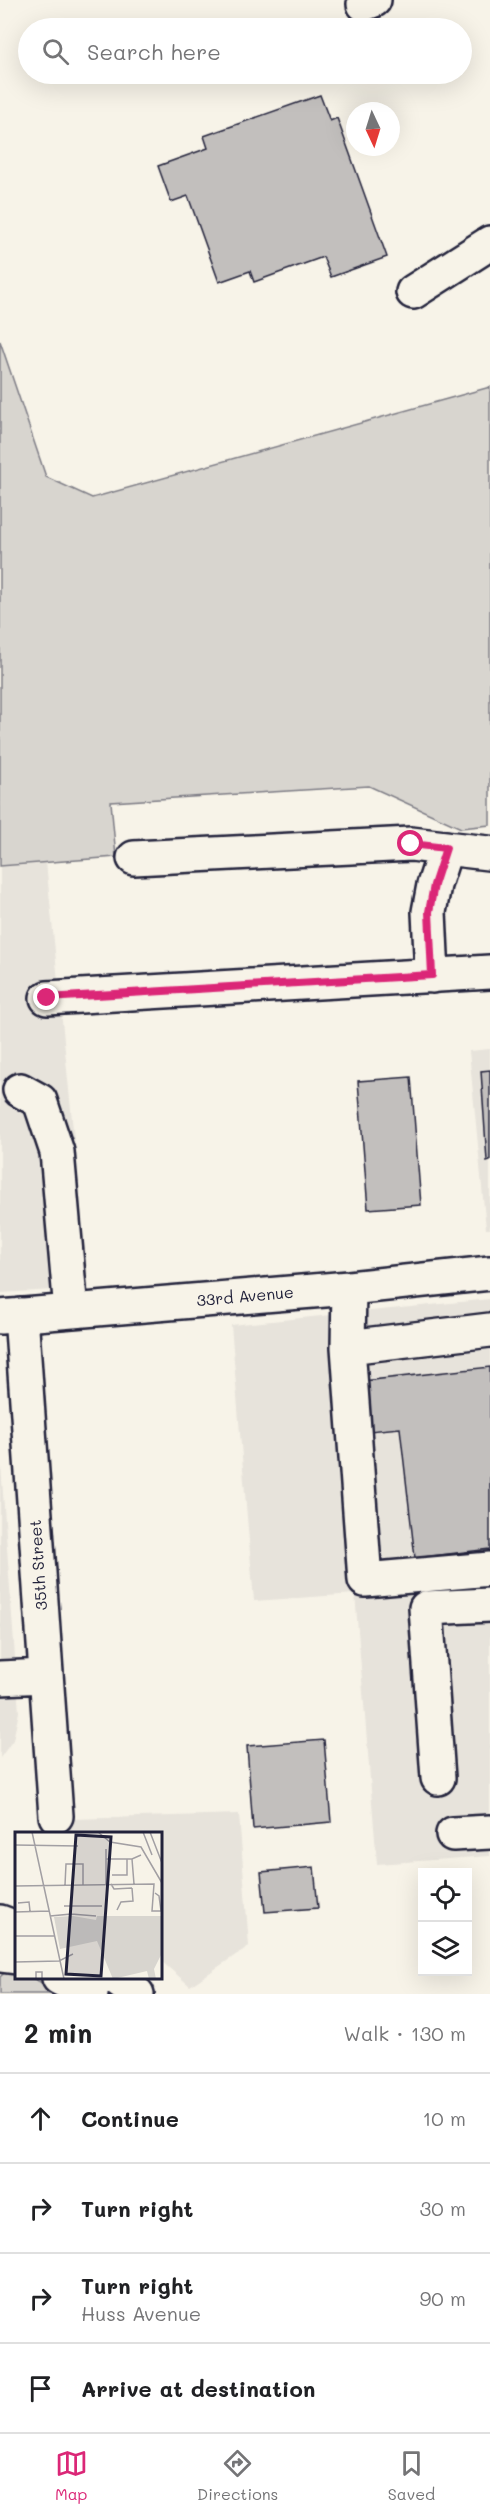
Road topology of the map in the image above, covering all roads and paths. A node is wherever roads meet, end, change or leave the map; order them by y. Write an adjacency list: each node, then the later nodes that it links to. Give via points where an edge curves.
1 (490, 243): 2 (main road)
2 (413, 292)
3 (446, 848): 4 (main road, via 411,844); 5 (main road); 7 (main road, via 429,912)
4 (134, 858)
5 (489, 860)
6 (490, 972): 7 (main road)
7 (432, 975): 8 (main road)
8 (47, 998)
9 (20, 1090): 12 (main road, via 40,1101 57,1152)
10 (490, 1273): 11 (main road, 33rd Avenue)
11 (349, 1288): 12 (main road, 33rd Avenue); 15 (main road)
12 (71, 1311): 13 (main road, 33rd Avenue)
13 (10, 1316): 18 (main road, 35th Street)
14 (490, 1330): 15 (main road)
15 (348, 1347): 16 (main road, via 366,1580)
16 (490, 1569)
17 (490, 1605): 20 (main road, via 426,1608)
18 (46, 1676): 19 (main road); 21 (main road, 35th Street)
19 (0, 1678)
20 (438, 1778)
21 (56, 1816)
22 (490, 1832): 23 (main road)
23 (453, 1834)
24 (0, 1922): 25 (main road)
25 (15, 1928)
26 (0, 1955): 27 (main road)
27 (15, 1957)
28 (63, 1979): 30 (main road)
29 (118, 1979): 31 (main road)
30 (91, 1994)
31 (137, 1994)

